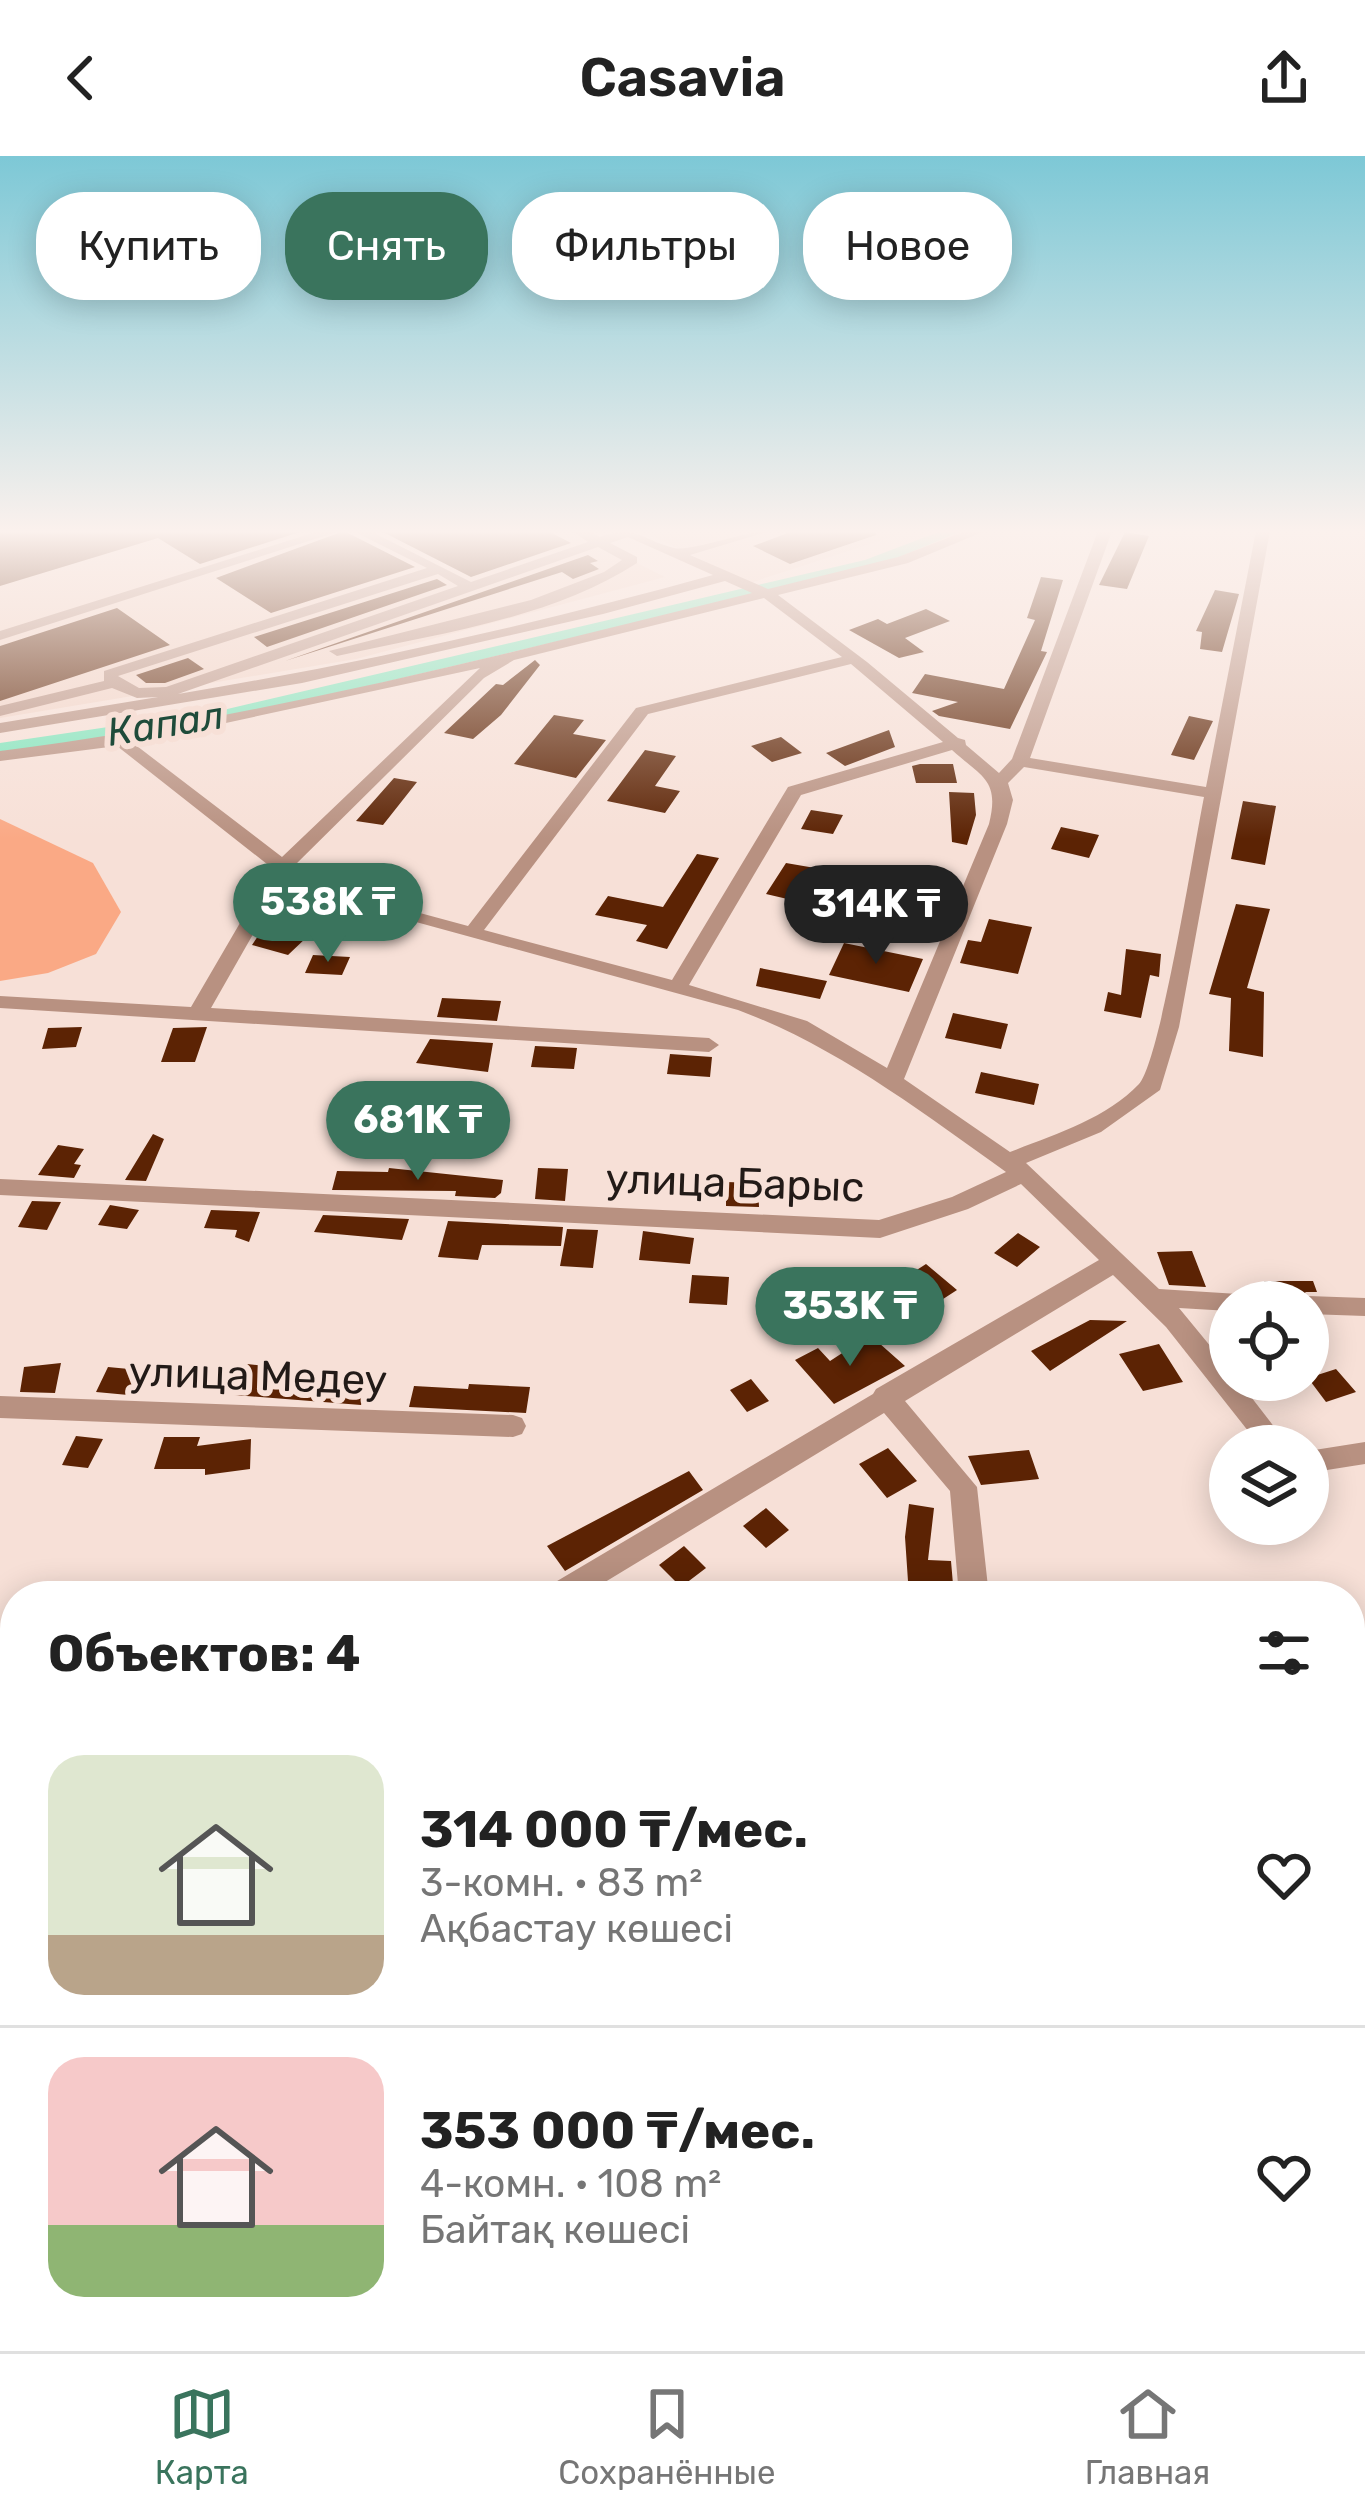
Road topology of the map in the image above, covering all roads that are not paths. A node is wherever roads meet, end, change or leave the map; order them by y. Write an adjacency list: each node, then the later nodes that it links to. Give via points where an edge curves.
1 (236, 633): 12 (street, via 109,674)
2 (336, 633): 12 (street, via 168,692 137,693)
3 (410, 633): 9 (street)
4 (499, 633): 14 (street, via 302,678)
5 (608, 633): 10 (street)
6 (821, 633): 11 (street)
7 (1067, 633): 18 (street)
8 (1244, 633): 20 (street, улица Барыс)
9 (338, 651)
10 (509, 657): 15 (street); 21 (street, via 479,675)
11 (854, 658): 16 (street); 22 (street, via 641,711)
12 (113, 682): 13 (street)
13 (0, 711)
14 (0, 728)
15 (120, 741): 17 (street); 21 (street)
16 (959, 743): 19 (street); 23 (street, via 794,791)
17 (0, 756)
18 (1020, 761): 19 (street); 20 (street)
19 (999, 782): 27 (street, via 998,824)
20 (1214, 794): 28 (street, улица Барыс, via 1152,1085)
21 (282, 867): 22 (street, via 286,881 301,889); 25 (street)
22 (472, 933): 23 (street)
23 (676, 988): 27 (street, via 800,1026)
24 (0, 1002): 25 (street)
25 (200, 1010): 26 (street)
26 (709, 1045)
27 (892, 1081): 28 (street)
28 (1016, 1167): 29 (street, улица Барыс, via 961,1203 880,1228); 30 (street)
29 (0, 1187)
30 (1114, 1262): 31 (street); 35 (street)
31 (1153, 1298): 32 (street); 37 (street)
32 (1209, 1300)
33 (1329, 1306): 34 (street)
34 (1365, 1307)
35 (885, 1396): 41 (street); 42 (street, via 963,1487)
36 (0, 1407): 38 (street, улица Медеу)
37 (1259, 1425)
38 (513, 1426)
39 (1365, 1454): 40 (street)
40 (1329, 1459)
41 (582, 1581)
42 (972, 1581)

